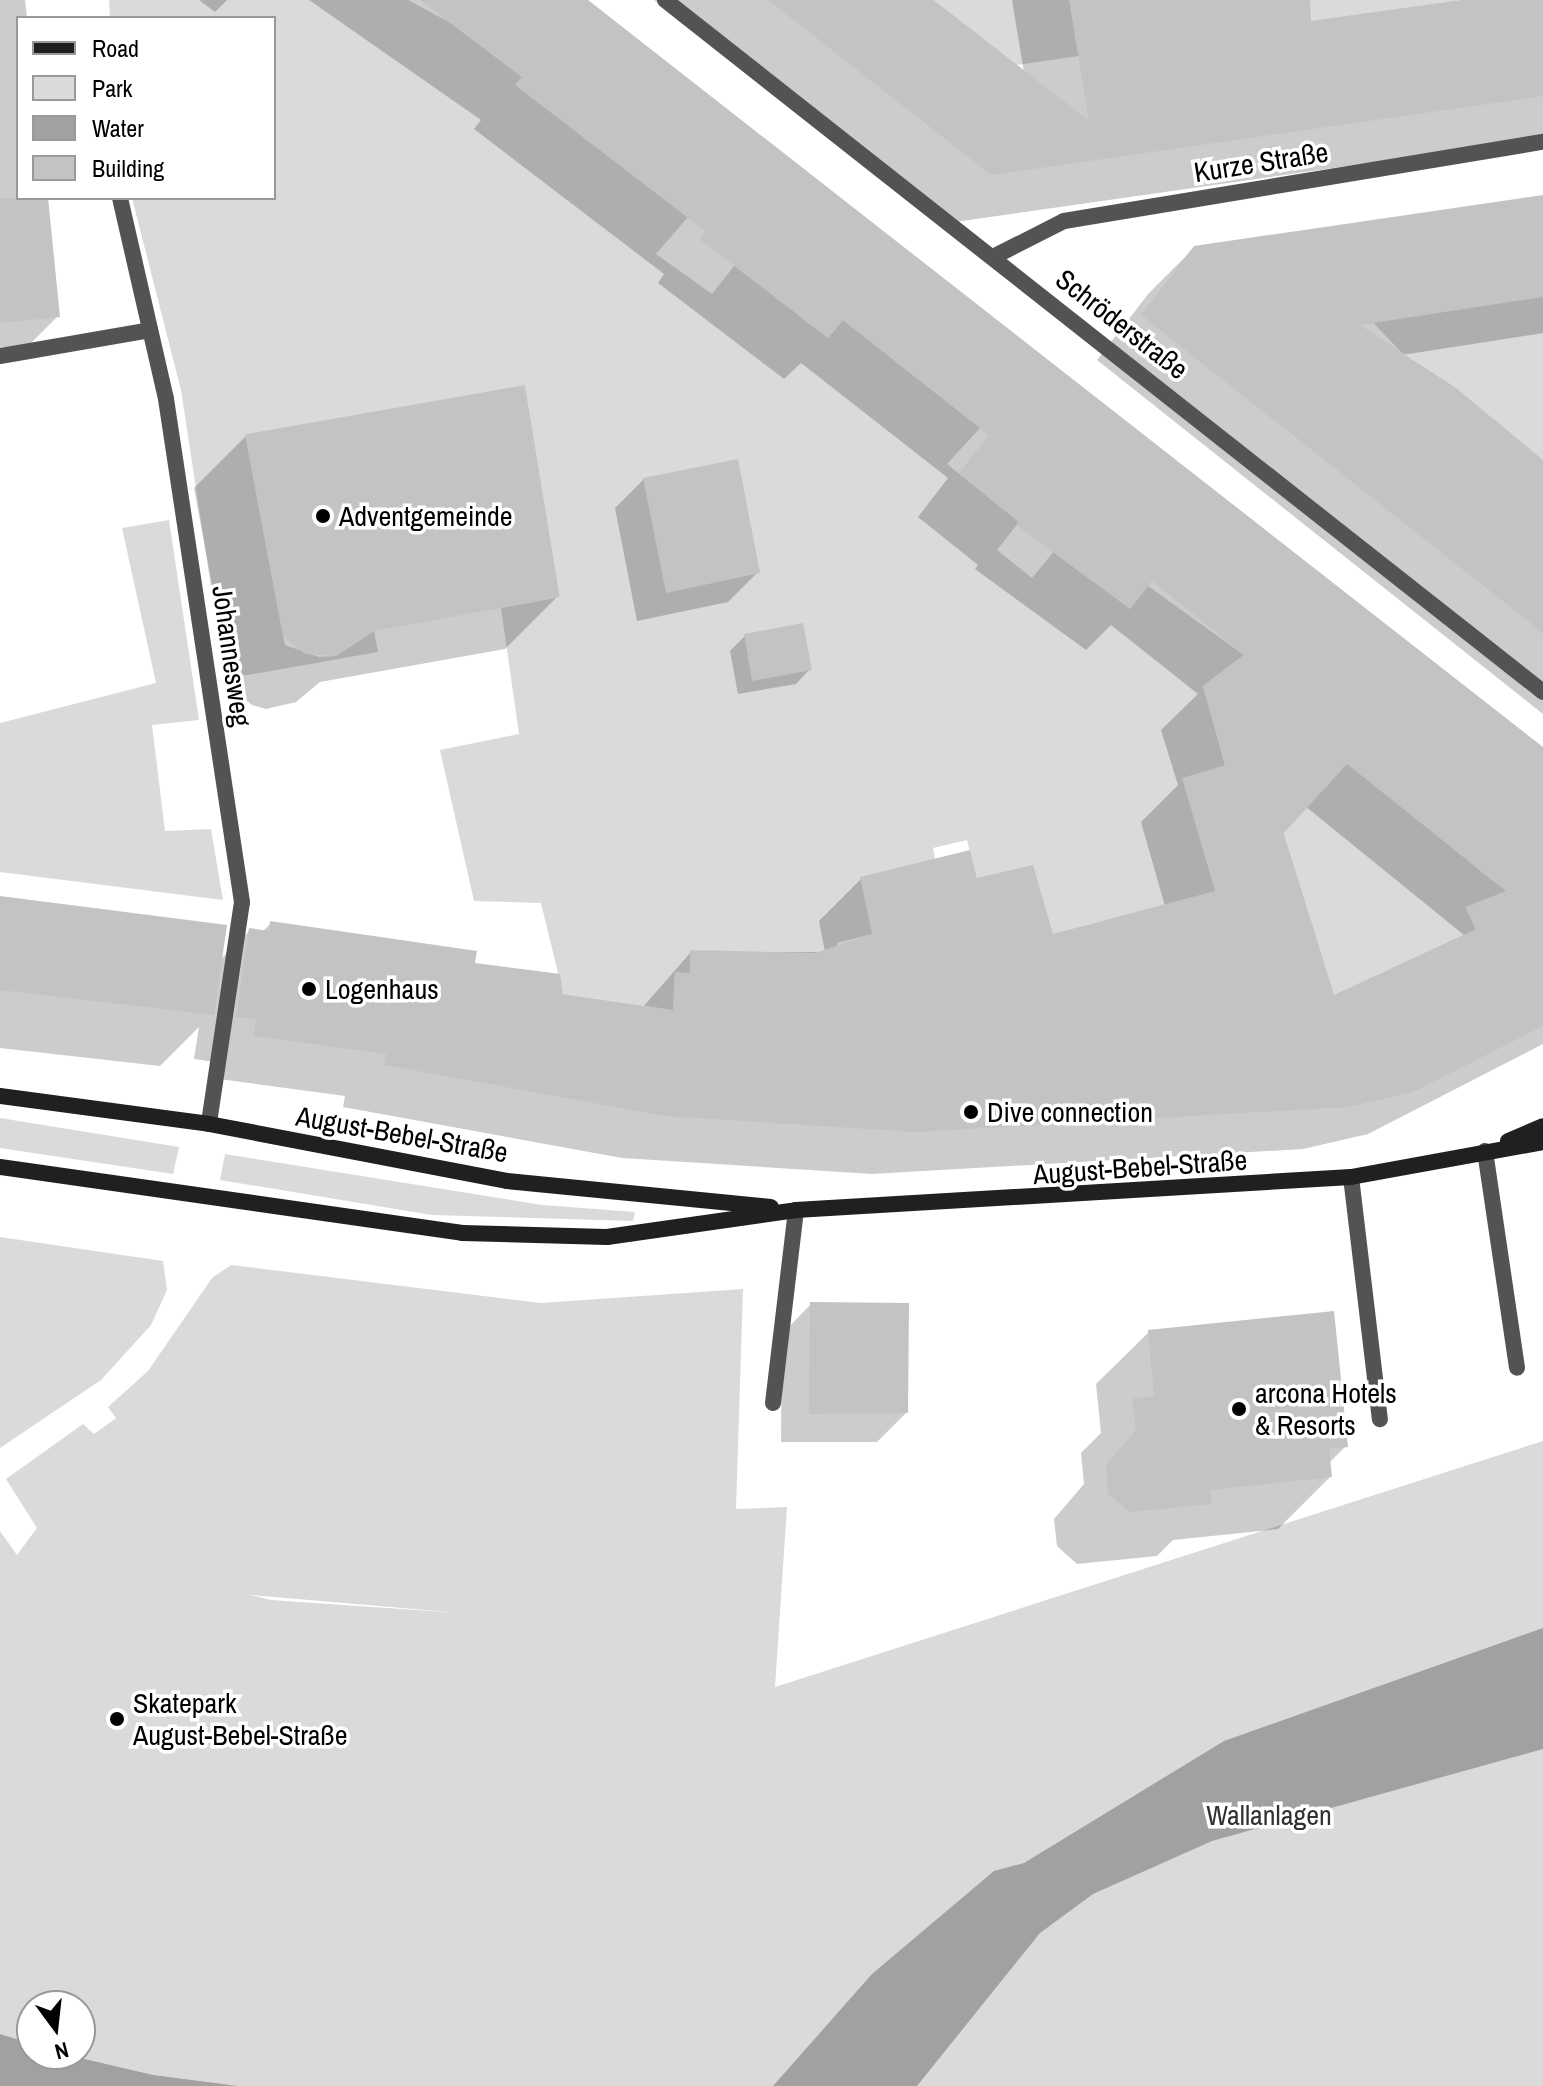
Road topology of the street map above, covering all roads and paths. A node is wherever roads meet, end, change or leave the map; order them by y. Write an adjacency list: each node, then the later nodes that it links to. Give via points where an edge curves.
1 (665, 0): 4 (street, Schröderstraße)
2 (1543, 142): 4 (street, Kurze Straße, via 1064,221)
3 (120, 200): 5 (street, Johannesweg)
4 (995, 256): 7 (street, Schröderstraße)
5 (150, 330): 6 (street); 9 (street, Johannesweg, via 171,429 242,902)
6 (0, 356)
7 (1543, 692)
8 (0, 1096): 9 (main road, August-Bebel-Straße)
9 (209, 1124): 15 (main road, August-Bebel-Straße, via 507,1181)
10 (1543, 1126): 12 (main road, August-Bebel-Straße)
11 (1543, 1142): 12 (main road, August-Bebel-Straße)
12 (1485, 1151): 14 (main road, August-Bebel-Straße); 16 (street)
13 (0, 1167): 15 (main road, August-Bebel-Straße, via 462,1233 607,1237)
14 (1351, 1177): 15 (main road, August-Bebel-Straße); 18 (street)
15 (796, 1210): 17 (street)
16 (1517, 1368)
17 (773, 1403)
18 (1380, 1419)

